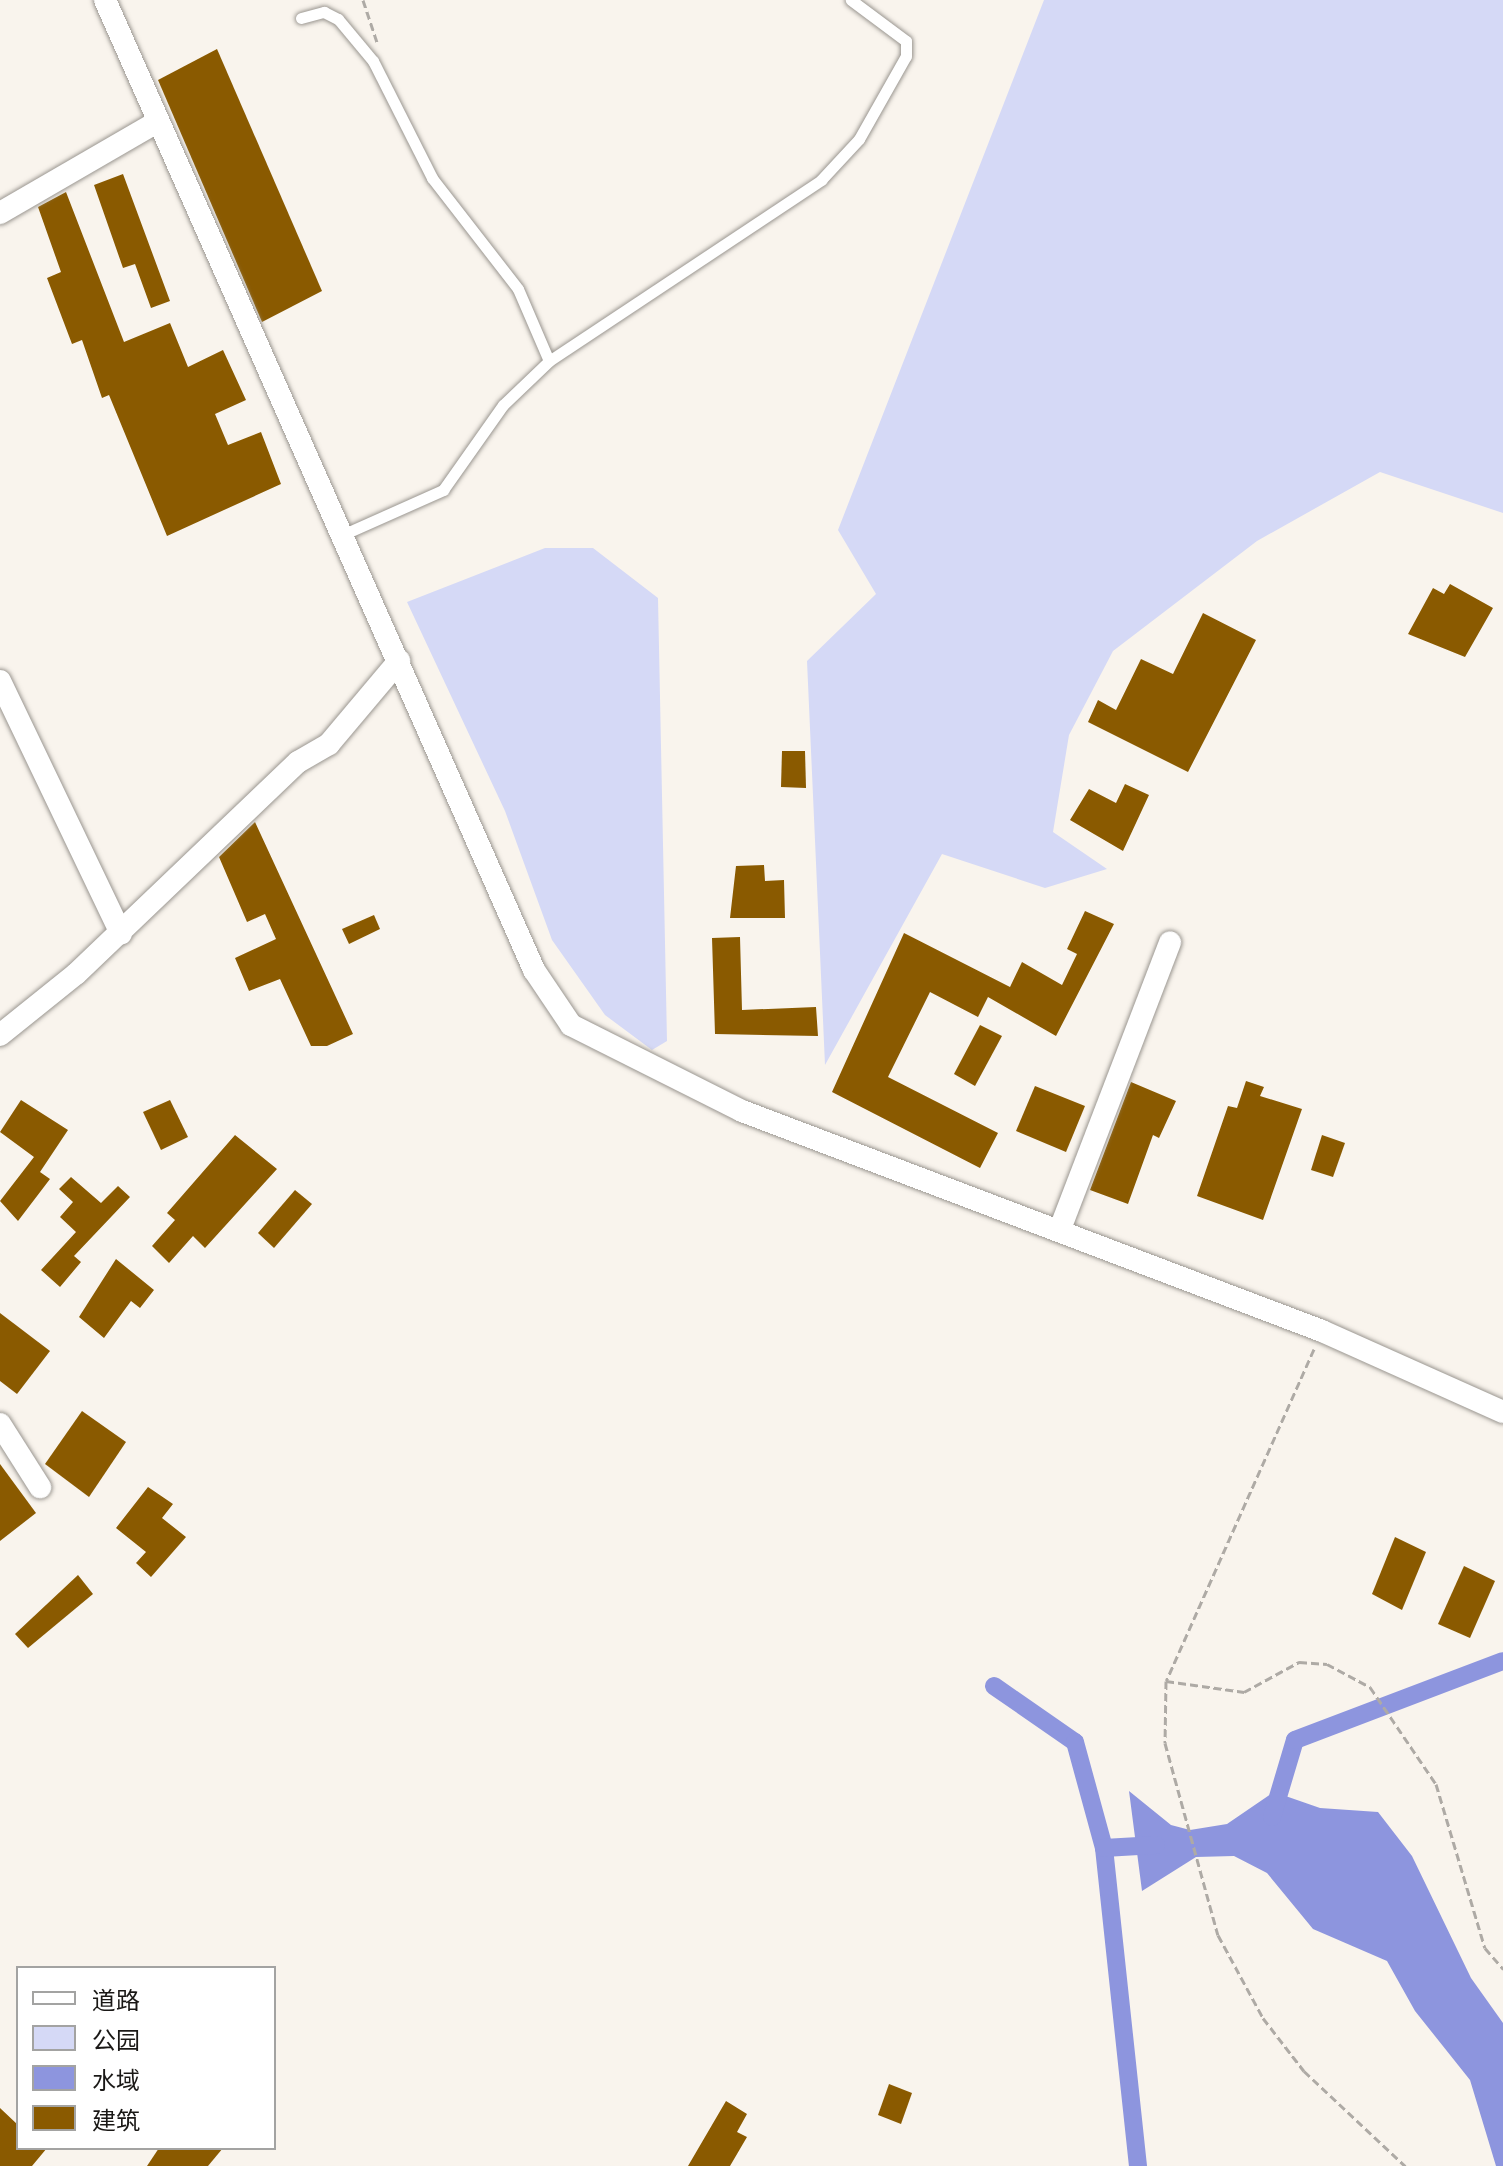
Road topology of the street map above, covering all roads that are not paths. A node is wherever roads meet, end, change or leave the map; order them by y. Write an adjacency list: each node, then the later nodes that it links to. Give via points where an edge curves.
1 (105, 0): 4 (street)
2 (851, 0): 6 (lane, via 906,41 896,83 859,139 821,180)
3 (301, 18): 6 (lane, via 324,12 338,19 373,61 432,178 518,289)
4 (155, 123): 5 (street); 7 (street)
5 (0, 213)
6 (549, 361): 7 (lane, via 503,405 443,490)
7 (342, 535): 8 (street)
8 (399, 661): 10 (street, via 329,744 298,762); 13 (street, via 534,970 571,1025 742,1111)
9 (0, 681): 10 (street)
10 (121, 933): 12 (street)
11 (1170, 942): 13 (street)
12 (0, 1035)
13 (1060, 1229): 14 (street, via 1322,1331)
14 (1503, 1412)
15 (0, 1424): 16 (street)
16 (40, 1487)

